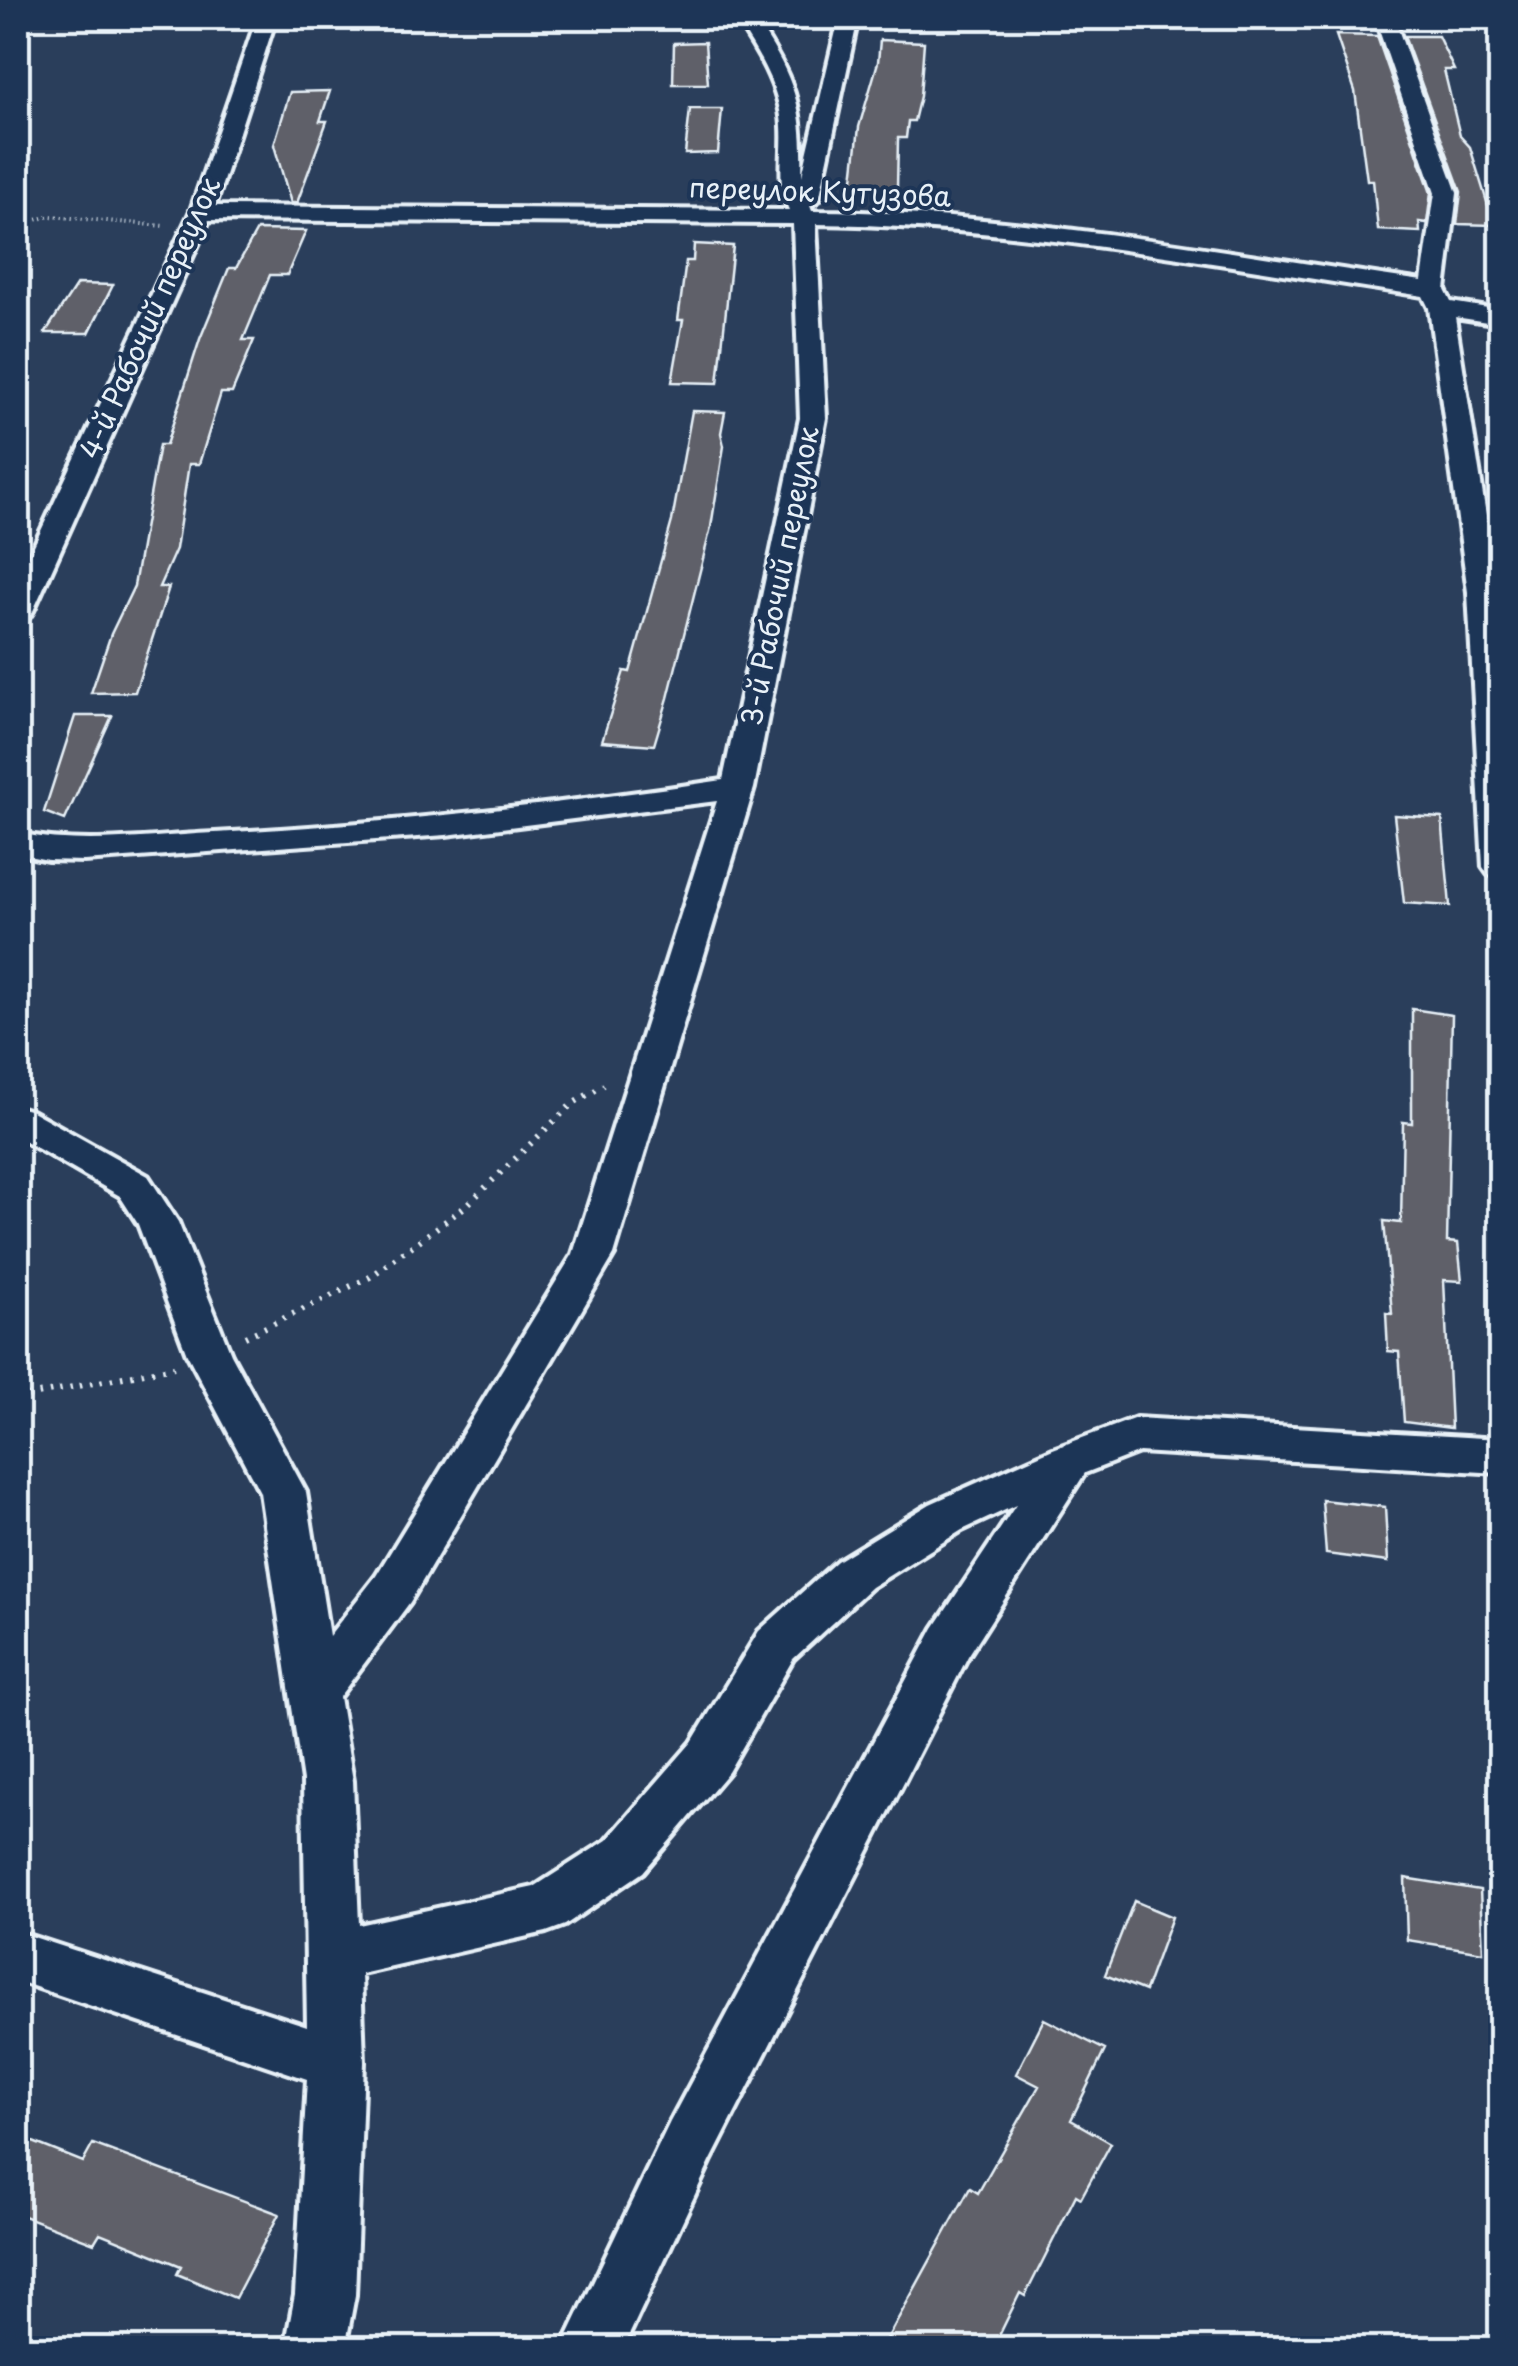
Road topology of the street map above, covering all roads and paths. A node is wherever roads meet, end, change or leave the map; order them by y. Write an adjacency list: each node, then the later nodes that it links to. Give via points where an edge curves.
1 (266, 18): 6 (street, 4-й Рабочий переулок)
2 (745, 18): 5 (street, 3-й Рабочий переулок, via 772,59 794,122 790,191)
3 (849, 18): 5 (street)
4 (1385, 18): 8 (street, via 1446,193)
5 (804, 218): 6 (street, переулок Кутузова); 8 (street, переулок Кутузова, via 880,218 1072,237); 11 (street, 3-й Рабочий переулок, via 814,418)
6 (198, 219): 7 (path, via 153,226 61,216); 10 (street, 4-й Рабочий переулок)
7 (18, 225)
8 (1437, 299): 9 (street, переулок Кутузова); 13 (street, via 1483,592)
9 (1500, 317)
10 (18, 612)
11 (738, 788): 12 (street, via 562,815 264,838 62,850); 14 (street, 3-й Рабочий переулок)
12 (18, 843)
13 (1500, 867)
14 (656, 1053): 16 (path, via 572,1104 466,1206 370,1278); 20 (street, 3-й Рабочий переулок, via 594,1255 393,1589)
15 (18, 1120): 16 (street, via 134,1186 158,1222)
16 (209, 1354): 17 (path); 20 (street, via 282,1492)
17 (18, 1398)
18 (1500, 1456): 19 (street, via 1136,1434)
19 (1069, 1461): 21 (street, via 946,1517 854,1574 776,1645 710,1757 625,1856 546,1908); 25 (street, via 950,1642 708,2107)
20 (315, 1692): 21 (street, via 328,1781)
21 (334, 1955): 23 (street)
22 (18, 1957): 23 (street)
23 (336, 2062): 24 (street, via 325,2295)
24 (315, 2348)
25 (592, 2348)

